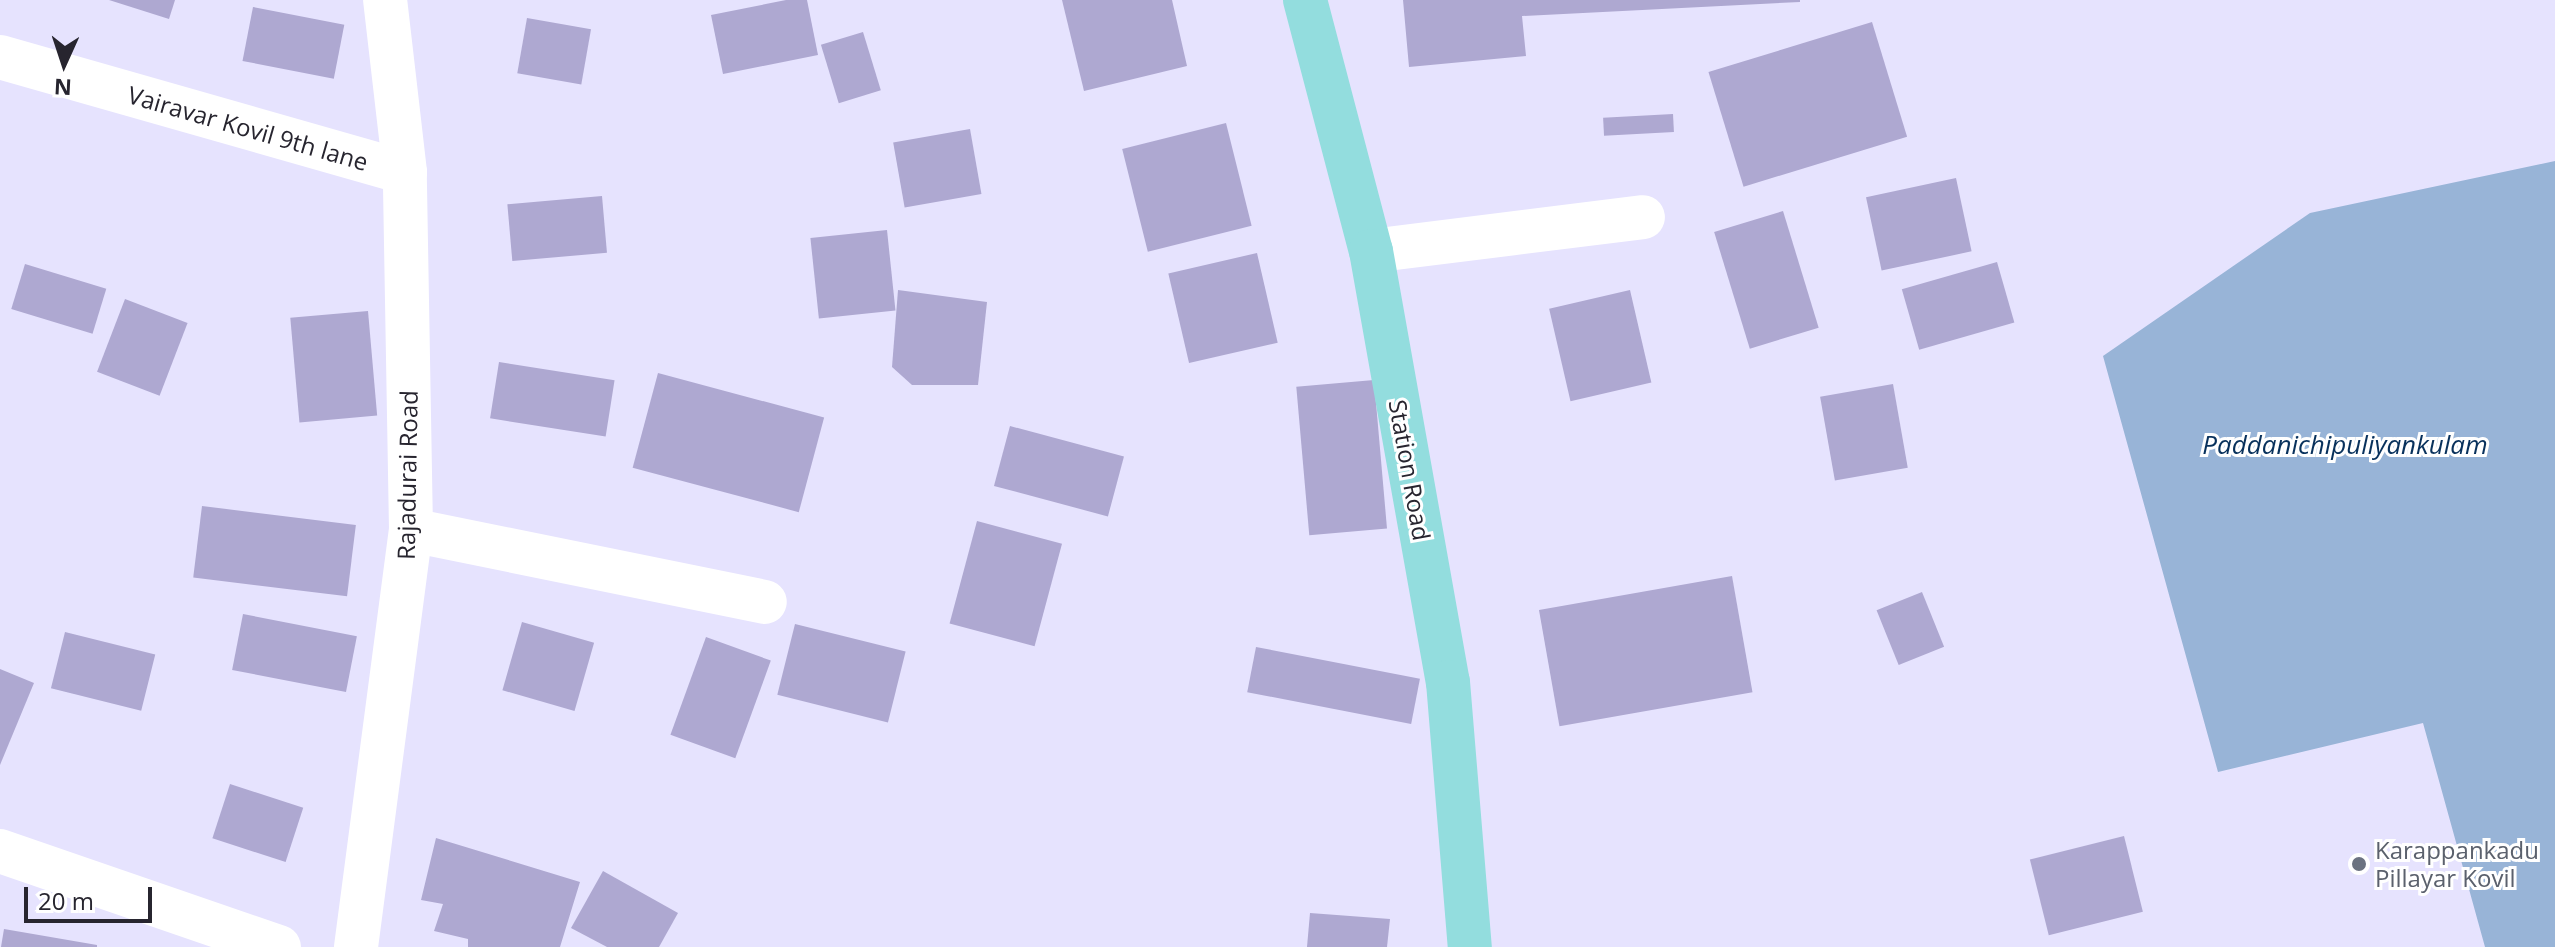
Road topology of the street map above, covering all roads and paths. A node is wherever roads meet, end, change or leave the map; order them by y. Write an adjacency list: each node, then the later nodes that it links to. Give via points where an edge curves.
1 (385, 0): 4 (street, Rajadurai Road)
2 (1305, 0): 6 (main road, Station Road)
3 (0, 57): 4 (street, Vairavar Kovil 9th lane)
4 (405, 172): 7 (street, Rajadurai Road)
5 (1643, 217): 6 (street)
6 (1371, 251): 12 (main road, Station Road, via 1448,682)
7 (411, 530): 8 (street); 11 (street, Rajadurai Road)
8 (765, 602)
9 (0, 851): 10 (street)
10 (279, 947)
11 (356, 947)
12 (1470, 947)

